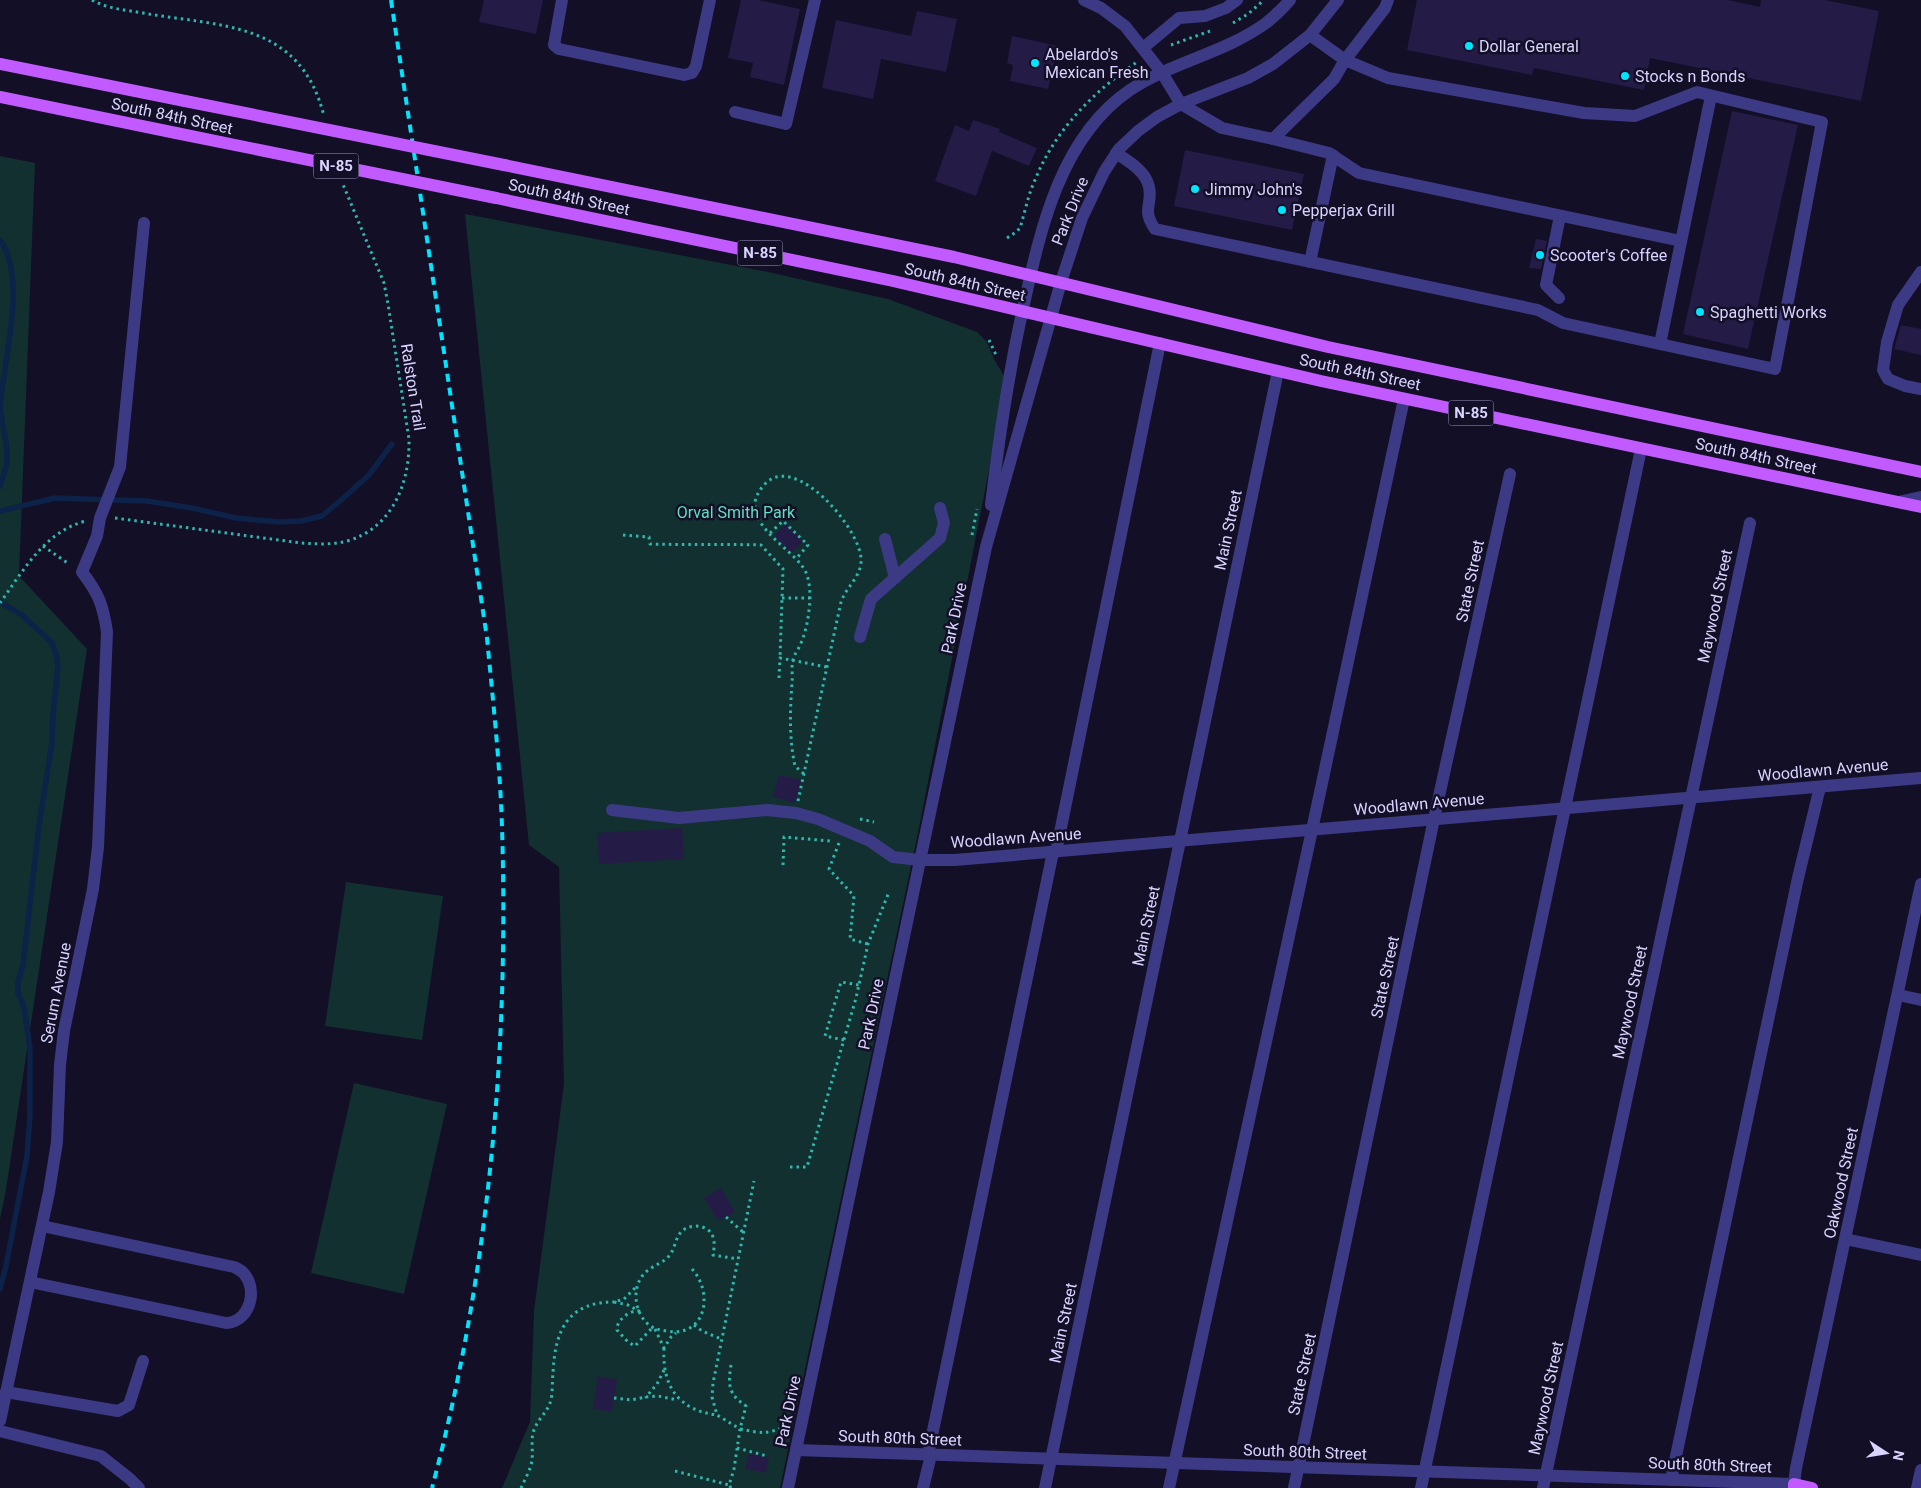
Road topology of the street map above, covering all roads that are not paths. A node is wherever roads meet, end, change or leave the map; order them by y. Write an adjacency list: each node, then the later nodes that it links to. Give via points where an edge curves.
1 (562, 0): 2 (street, via 554,37 554,45 559,49 684,75 692,73 696,66)
2 (710, 0)
3 (815, 0): 17 (street, via 786,124)
4 (1084, 0): 10 (street, via 1113,16)
5 (1237, 0): 10 (street, via 1205,16 1179,18)
6 (1338, 0): 9 (street, Park Drive)
7 (1388, 0): 11 (street)
8 (1286, 2): 13 (street, Park Drive, via 1265,23 1248,34)
9 (1310, 35): 11 (street); 16 (street, Park Drive, via 1273,64 1248,78)
10 (1143, 48): 13 (street)
11 (1345, 60): 14 (street, via 1388,78 1584,113 1635,116 1697,92); 18 (street, via 1334,79)
12 (0, 64): 26 (main road, South 84th Street / N-85, bridge, via 879,241)
13 (1162, 73): 16 (street); 26 (street, Park Drive, via 1111,105 1082,140 1052,198)
14 (1711, 96): 23 (street); 32 (street, via 1822,122 1775,369)
15 (0, 97): 29 (main road, South 84th Street / N-85, bridge, via 893,281)
16 (1181, 104): 18 (street, via 1222,128); 19 (street, Park Drive, via 1138,131)
17 (735, 112)
18 (1273, 139): 20 (street)
19 (1116, 153): 24 (street, via 1145,176 1150,188 1147,211 1155,229); 27 (street, Park Drive, via 1087,205)
20 (1333, 156): 21 (street, via 1359,173); 24 (street)
21 (1560, 216): 23 (street); 28 (street, via 1546,285)
22 (144, 223): 61 (street, Serum Avenue, via 120,466 82,572 96,590 107,632 98,847 93,889 64,1031 57,1142)
23 (1681, 241): 32 (street)
24 (1310, 262): 32 (street, via 1538,310 1563,323)
25 (1921, 272): 34 (street, via 1898,305 1883,370 1888,380)
26 (1030, 275): 27 (main road, South 84th Street / N-85); 29 (street, Park Drive)
27 (1061, 282): 30 (street, Park Drive); 37 (main road, South 84th Street / N-85, via 1328,347)
28 (1558, 298)
29 (1022, 312): 30 (main road, South 84th Street / N-85); 45 (street, Park Drive, via 1001,423)
30 (1051, 318): 31 (main road, South 84th Street / N-85); 45 (street, Park Drive)
31 (1160, 343): 33 (main road, South 84th Street / N-85); 56 (street)
32 (1660, 344)
33 (1278, 371): 35 (main road, South 84th Street / N-85); 55 (street, Main Street)
34 (1921, 389)
35 (1404, 399): 36 (main road, South 84th Street / N-85); 54 (street)
36 (1641, 449): 40 (main road, South 84th Street / N-85); 51 (street)
37 (1921, 472)
38 (1510, 474): 53 (street, State Street)
39 (1921, 497): 40 (street)
40 (1898, 502): 41 (main road, South 84th Street / N-85)
41 (1921, 507)
42 (940, 508): 46 (street, via 944,523 940,538)
43 (1750, 523): 50 (street, Maywood Street)
44 (884, 539): 46 (street)
45 (986, 547): 57 (street, Park Drive)
46 (895, 578): 47 (street, via 871,599)
47 (860, 636)
48 (1921, 778): 49 (street, Woodlawn Avenue)
49 (1820, 787): 50 (street, Woodlawn Avenue); 77 (street, via 1790,915)
50 (1691, 797): 51 (street, Woodlawn Avenue); 76 (street, Maywood Street)
51 (1565, 808): 53 (street, Woodlawn Avenue); 75 (street)
52 (612, 810): 57 (street, Woodlawn Avenue, via 679,818 767,810 796,813 818,819 842,836 870,841 893,857)
53 (1434, 819): 54 (street, Woodlawn Avenue); 73 (street, State Street)
54 (1312, 830): 55 (street, Woodlawn Avenue); 72 (street)
55 (1180, 841): 56 (street, Woodlawn Avenue); 71 (street, Main Street)
56 (1054, 852): 57 (street, Woodlawn Avenue); 70 (street)
57 (920, 860): 69 (street, Park Drive)
58 (1921, 884): 59 (street, Oakwood Street)
59 (1898, 995): 60 (street); 62 (street, Oakwood Street)
60 (1921, 1000)
61 (42, 1226): 64 (street, Serum Avenue); 64 (street, via 242,1270 251,1287 249,1305 245,1314 233,1323 226,1323)
62 (1845, 1239): 63 (street); 78 (street, Oakwood Street)
63 (1921, 1255)
64 (30, 1282): 66 (street, Serum Avenue)
65 (143, 1361): 66 (street, via 129,1405 118,1411)
66 (6, 1392): 67 (street, Serum Avenue)
67 (0, 1421)
68 (0, 1431): 79 (street, via 101,1456)
69 (796, 1450): 70 (street, South 80th Street); 80 (street, Park Drive)
70 (929, 1455): 71 (street, South 80th Street); 81 (street)
71 (1051, 1460): 72 (street, South 80th Street); 82 (street, Main Street)
72 (1174, 1464): 73 (street, South 80th Street); 83 (street)
73 (1298, 1468): 75 (street, South 80th Street); 84 (street, State Street)
74 (1921, 1470): 87 (street)
75 (1425, 1472): 76 (street, South 80th Street); 85 (street)
76 (1544, 1482): 77 (street, South 80th Street)
77 (1672, 1483): 78 (street, South 80th Street)
78 (1794, 1486): 86 (main road, South 80th Street)
79 (139, 1488)
80 (788, 1488)
81 (923, 1488)
82 (1045, 1488)
83 (1168, 1488)
84 (1294, 1488)
85 (1421, 1488)
86 (1812, 1488)
87 (1917, 1488)

